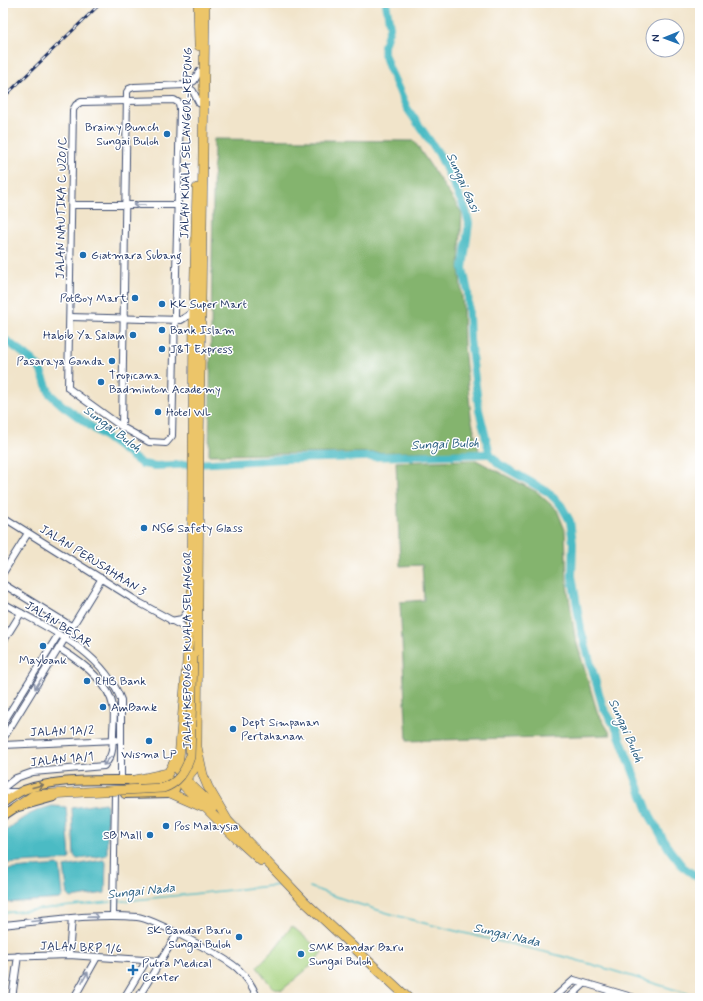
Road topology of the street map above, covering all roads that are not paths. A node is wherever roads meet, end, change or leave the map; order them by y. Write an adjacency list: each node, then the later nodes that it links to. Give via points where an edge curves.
1 (198, 3): 3 (highway, JALAN KUALA SELANGOR-KEPONG)
2 (205, 3): 16 (highway, JALAN KUALA SELANGOR-KEPONG)
3 (199, 72): 4 (street, via 194,81); 6 (highway, JALAN KUALA SELANGOR-KEPONG)
4 (185, 85): 5 (street, via 134,87 129,89); 6 (street, via 193,91)
5 (126, 102): 7 (street, JALAN NAUTIKA C U20/C, via 81,102 73,110); 8 (street); 9 (street, via 174,100 179,103)
6 (199, 103): 10 (highway, JALAN KUALA SELANGOR-KEPONG)
7 (72, 205): 8 (street); 11 (street, JALAN NAUTIKA C U20/C)
8 (125, 205): 9 (street, one-way to 8); 12 (street)
9 (178, 205): 13 (street)
10 (194, 307): 13 (street, via 189,315); 14 (highway, JALAN KUALA SELANGOR-KEPONG)
11 (70, 317): 12 (street); 15 (street, JALAN NAUTIKA C U20/C, via 68,388)
12 (124, 318): 13 (street); 15 (street)
13 (178, 320): 14 (street, via 189,326); 15 (street, via 172,436 166,443 149,442)
14 (194, 333): 16 (highway, JALAN KUALA SELANGOR-KEPONG)
15 (122, 427)
16 (196, 452): 17 (highway, JALAN KEPONG - KUALA SELANGOR)
17 (196, 470): 23 (highway, JALAN KEPONG - KUALA SELANGOR); 25 (highway, JALAN KEPONG - KUALA SELANGOR)
18 (3, 517): 19 (street, JALAN PERUSAHAAN 3)
19 (28, 533): 20 (street); 21 (street, JALAN PERUSAHAAN 3)
20 (3, 572)
21 (102, 578): 27 (street, JALAN PERUSAHAAN 3); 28 (street)
22 (3, 584): 28 (street)
23 (192, 602): 27 (street, via 187,615); 30 (highway, JALAN KEPONG - KUALA SELANGOR)
24 (3, 603): 26 (street, JALAN BESAR)
25 (199, 609): 39 (highway, JALAN KEPONG - KUALA SELANGOR); 52 (highway, bridge, via 193,656 190,757 182,776 163,788 34,795)
26 (21, 613): 29 (street, JALAN BESAR); 32 (street)
27 (172, 621): 30 (street, JALAN PERUSAHAAN 3, via 182,626)
28 (71, 626): 31 (street)
29 (58, 635): 31 (street, JALAN BESAR); 34 (street)
30 (189, 635): 40 (highway)
31 (66, 639): 33 (street); 37 (street, JALAN BESAR, via 84,650 118,690 121,700)
32 (3, 642)
33 (60, 649): 35 (street, one-way to 35); 36 (street, JALAN 1A/1, via 79,660 107,692 113,706)
34 (3, 723)
35 (3, 739)
36 (113, 740): 37 (street, JALAN 1A/2); 38 (street, JALAN 1A/2); 46 (street, JALAN 1A/1, one-way to 46, via 112,756 104,766 33,772 16,778)
37 (122, 740): 43 (street, JALAN BESAR)
38 (3, 745)
39 (197, 747): 41 (highway, via 192,773 186,776); 55 (highway, JALAN KEPONG - KUALA SELANGOR, via 202,775)
40 (178, 752): 41 (highway); 44 (highway, via 168,773)
41 (178, 770): 45 (highway, JALAN KEPONG - KUALA SELANGOR)
42 (163, 780): 44 (main road); 45 (highway); 49 (main road, via 175,785 176,790)
43 (121, 781): 44 (main road); 48 (main road, one-way to 43, via 45,784)
44 (131, 781)
45 (181, 781): 53 (highway, JALAN KEPONG - KUALA SELANGOR); 55 (highway, via 189,783 202,794)
46 (3, 788)
47 (3, 792): 48 (street)
48 (20, 792): 51 (main road)
49 (170, 793): 50 (main road); 53 (highway)
50 (116, 794): 52 (main road, via 52,797); 57 (street)
51 (3, 803)
52 (15, 808): 54 (main road)
53 (209, 810): 56 (highway, JALAN KEPONG - KUALA SELANGOR, via 248,850)
54 (3, 816)
55 (228, 821): 56 (highway, JALAN KEPONG - KUALA SELANGOR, via 260,852)
56 (275, 871): 73 (highway, JALAN KEPONG - KUALA SELANGOR, via 342,938)
57 (113, 916): 58 (street, one-way to 57); 60 (street, via 139,917)
58 (72, 918): 59 (street, one-way to 58); 62 (street)
59 (3, 924)
60 (177, 934): 66 (street); 72 (street, via 237,968 252,985)
61 (18, 956): 62 (street, JALAN BRP 1/6); 63 (street, JALAN BRP 1/6); 68 (street)
62 (69, 956): 64 (street, JALAN BRP 1/6)
63 (3, 957)
64 (97, 957): 65 (street, JALAN BRP 1/6); 69 (street, one-way to 64)
65 (147, 960): 66 (street, JALAN BRP 1/6); 70 (street)
66 (159, 961): 71 (street)
67 (584, 984): 74 (street, via 574,980); 75 (street); 76 (street)
68 (12, 998)
69 (74, 998)
70 (124, 998)
71 (138, 998)
72 (256, 998)
73 (408, 998)
74 (554, 998)
75 (569, 998)
76 (632, 998)

